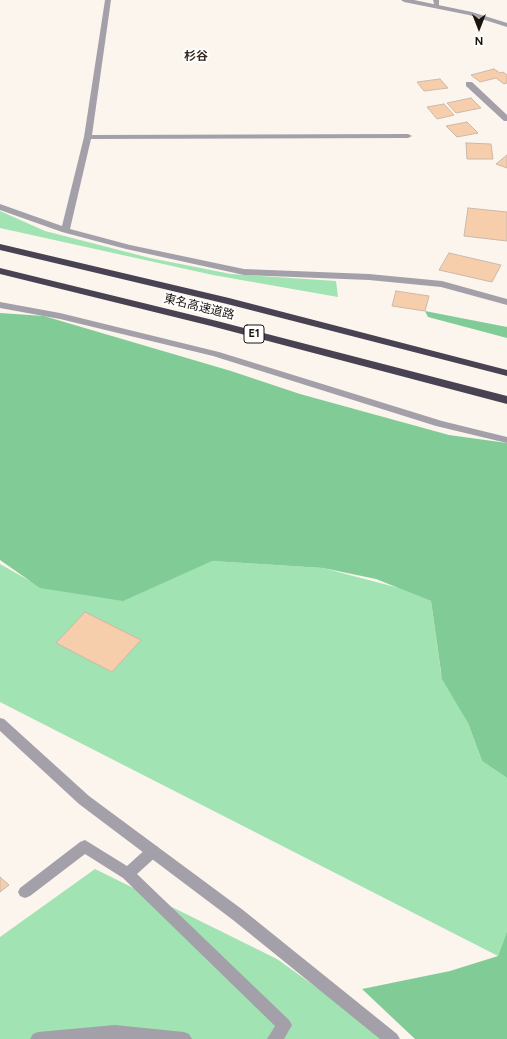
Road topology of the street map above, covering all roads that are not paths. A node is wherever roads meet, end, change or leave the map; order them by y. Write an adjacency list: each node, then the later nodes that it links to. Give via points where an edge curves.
1 (108, 0): 8 (street)
2 (404, 0): 3 (street)
3 (437, 3): 4 (street)
4 (507, 25)
5 (469, 84): 6 (street)
6 (507, 119)
7 (408, 136): 8 (street)
8 (88, 138): 10 (street)
9 (0, 206): 10 (street)
10 (65, 230): 13 (street, via 244,272 369,277 442,284)
11 (0, 247): 15 (highway, 東名高速道路 / E1, via 229,301)
12 (0, 271): 16 (highway, 東名高速道路 / E1, via 213,323)
13 (507, 302)
14 (0, 305): 17 (street, via 60,316 216,354 440,424)
15 (507, 372)
16 (507, 400)
17 (507, 440)
18 (0, 723): 19 (street, via 84,800)
19 (153, 851): 20 (street); 25 (street, via 238,915)
20 (128, 874): 21 (street, via 85,846); 24 (street, via 284,1025)
21 (25, 892)
22 (38, 1039): 23 (street, via 115,1032)
23 (184, 1039)
24 (275, 1039)
25 (392, 1039)

